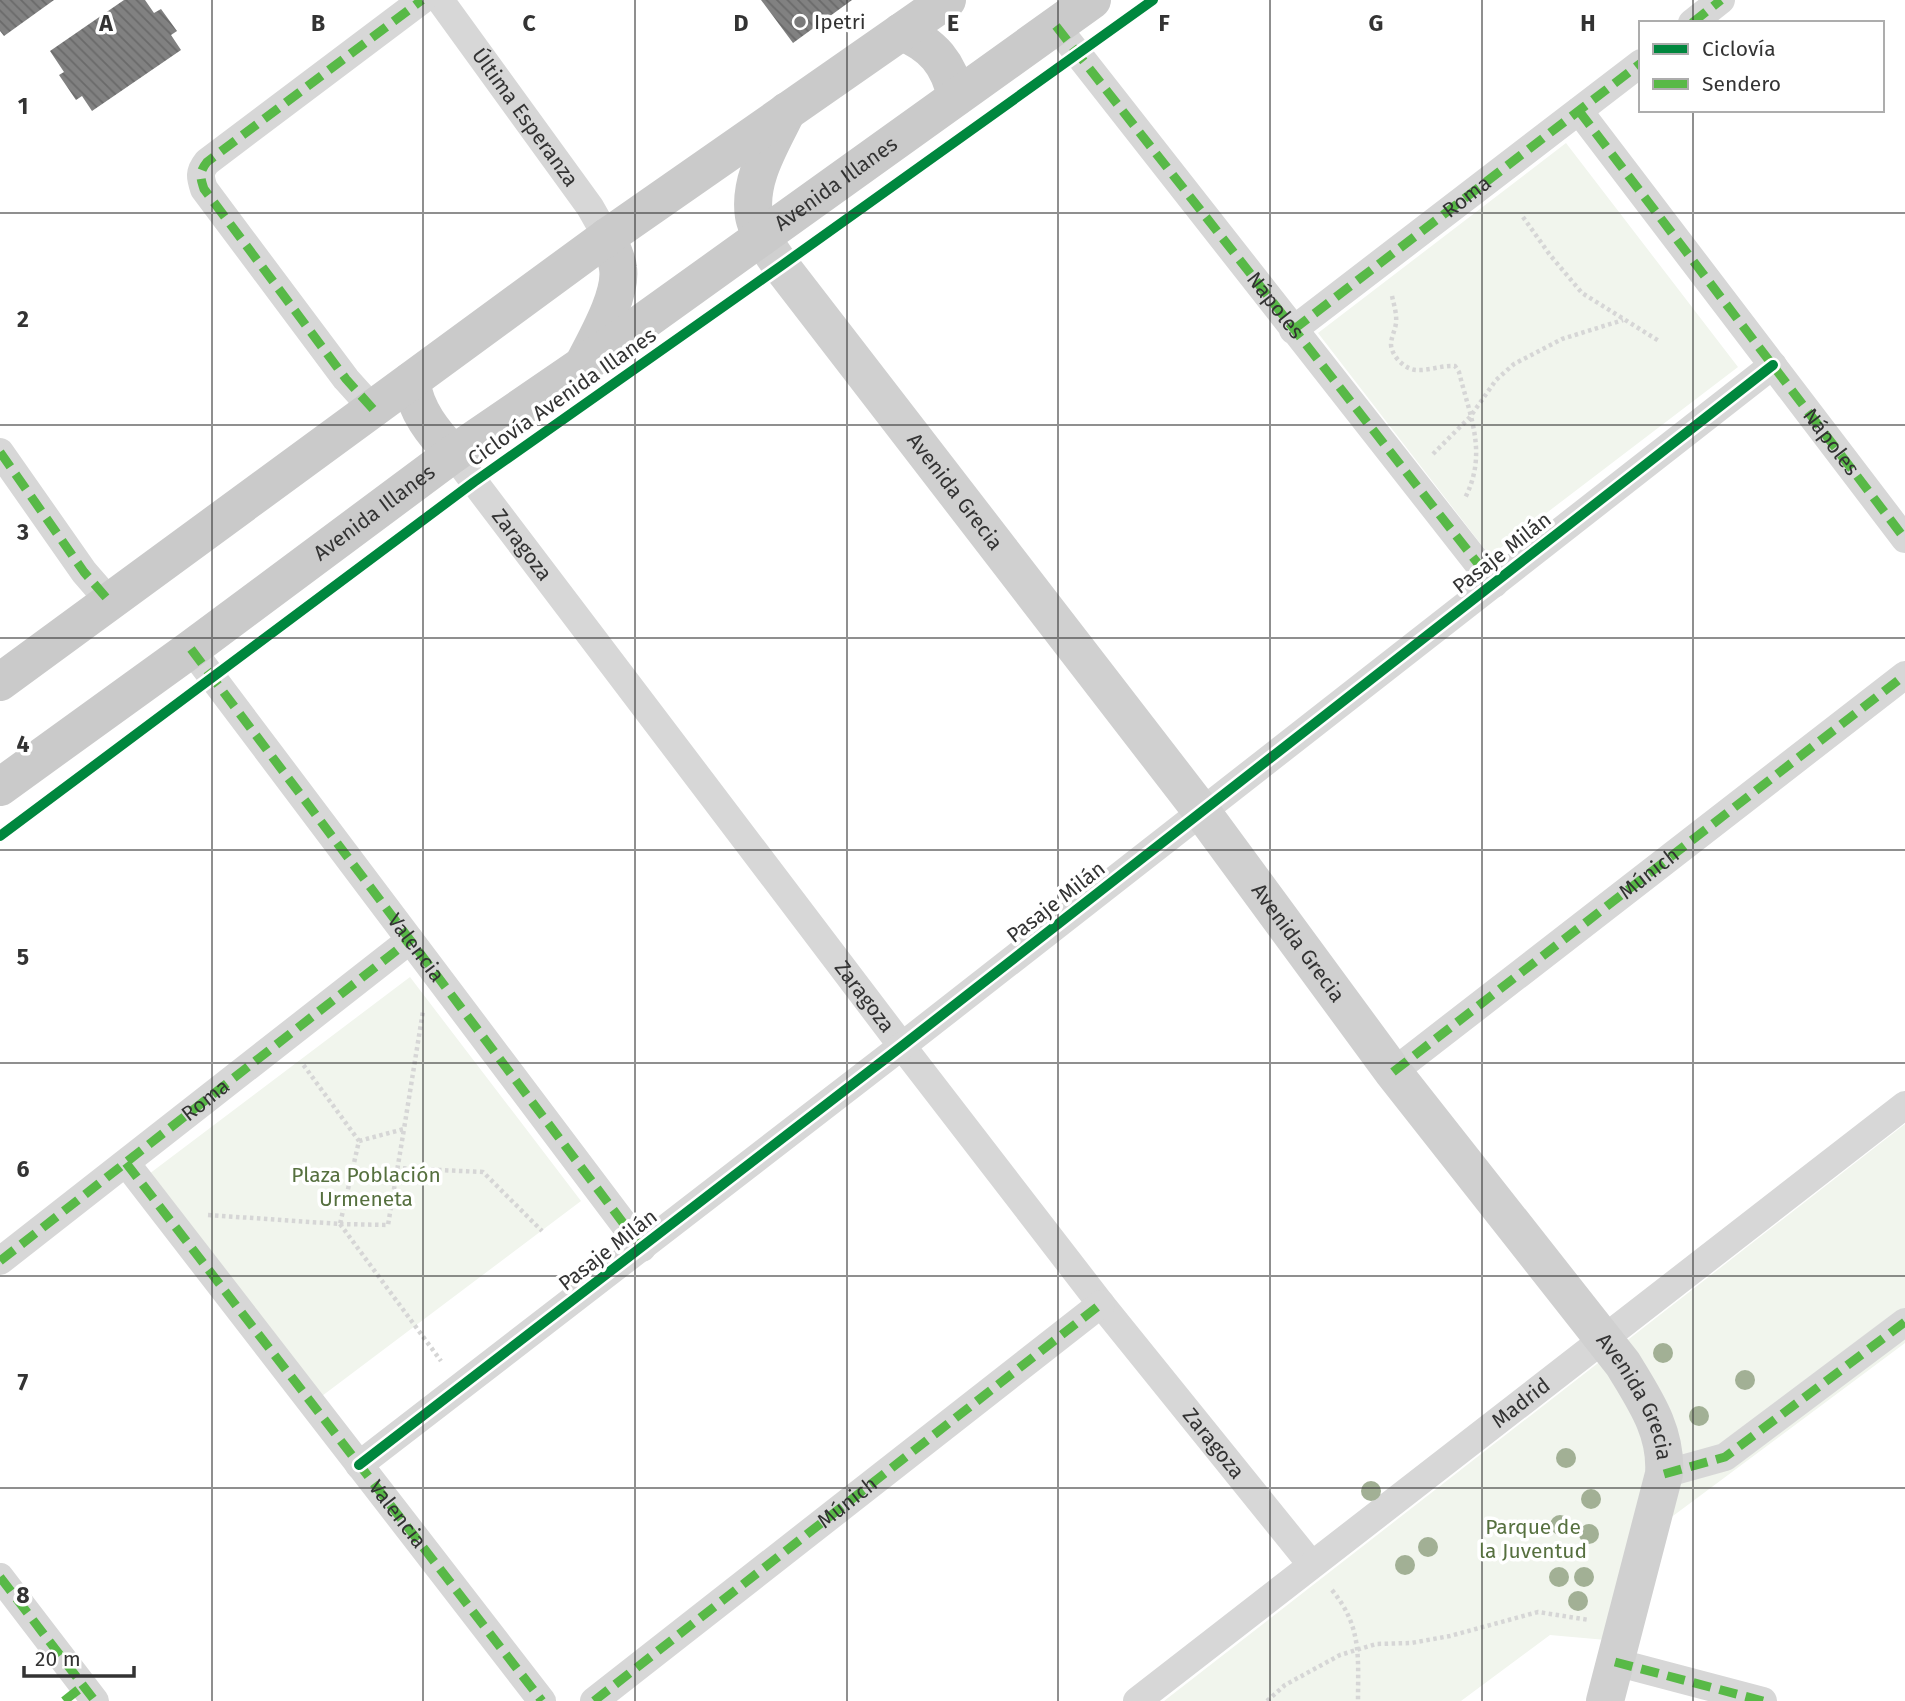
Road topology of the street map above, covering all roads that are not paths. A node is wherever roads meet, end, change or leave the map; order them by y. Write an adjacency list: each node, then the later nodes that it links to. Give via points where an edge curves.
1 (422, 0): 19 (street, via 207,162 200,177 204,189)
2 (440, 0): 13 (street, Última Esperanza)
3 (947, 0): 8 (main road)
4 (1092, 0): 7 (main road, Avenida Illanes)
5 (1721, 0): 6 (street)
6 (1695, 21)
7 (1056, 26): 10 (main road, Avenida Illanes); 15 (street, Nápoles)
8 (901, 32): 10 (main road, via 918,38 943,62); 11 (main road)
9 (1639, 64): 12 (street, Roma)
10 (956, 97): 14 (main road, Avenida Illanes)
11 (788, 109): 13 (main road); 14 (main road, via 759,170 754,193 754,216)
12 (1579, 111): 15 (street, Roma); 17 (street, Nápoles)
13 (607, 237): 16 (main road, via 618,278); 18 (main road)
14 (761, 237): 16 (main road, Avenida Illanes); 29 (street, Avenida Grecia)
15 (1293, 330): 23 (street, Nápoles)
16 (583, 365): 21 (main road, Avenida Illanes)
17 (1773, 365): 22 (street, Nápoles); 23 (street, Pasaje Milán)
18 (411, 381): 19 (main road); 21 (main road, via 422,416)
19 (373, 410): 24 (main road)
20 (0, 452): 24 (street)
21 (453, 454): 25 (main road, Avenida Illanes); 31 (street, Zaragoza)
22 (1905, 539)
23 (1494, 584): 29 (street, Pasaje Milán)
24 (110, 602): 27 (main road)
25 (191, 649): 28 (main road, Avenida Illanes); 30 (street, Valencia)
26 (1905, 675): 32 (street, Múnich)
27 (0, 682)
28 (0, 787)
29 (1202, 812): 31 (street, Pasaje Milán); 32 (street, Avenida Grecia)
30 (410, 940): 34 (street, Roma); 35 (street, Valencia)
31 (902, 1046): 35 (street, Pasaje Milán); 37 (street, Zaragoza)
32 (1393, 1073): 39 (street, Avenida Grecia)
33 (1905, 1105): 39 (street, Madrid)
34 (126, 1163): 36 (street, Roma); 40 (street, Valencia)
35 (642, 1248): 40 (street, Pasaje Milán)
36 (0, 1261)
37 (1101, 1304): 42 (street, Zaragoza); 47 (street, Múnich)
38 (1905, 1322): 41 (street, via 1724,1457)
39 (1603, 1339): 41 (street, Avenida Grecia, via 1654,1416 1665,1454); 42 (street, Madrid)
40 (359, 1465): 46 (street, Valencia)
41 (1664, 1474): 44 (street, Avenida Grecia)
42 (1311, 1564): 48 (street, Madrid)
43 (0, 1577): 45 (street)
44 (1615, 1662): 49 (street, Avenida Grecia); 50 (street)
45 (80, 1696)
46 (542, 1701)
47 (594, 1701)
48 (1137, 1701)
49 (1605, 1701)
50 (1763, 1701)

